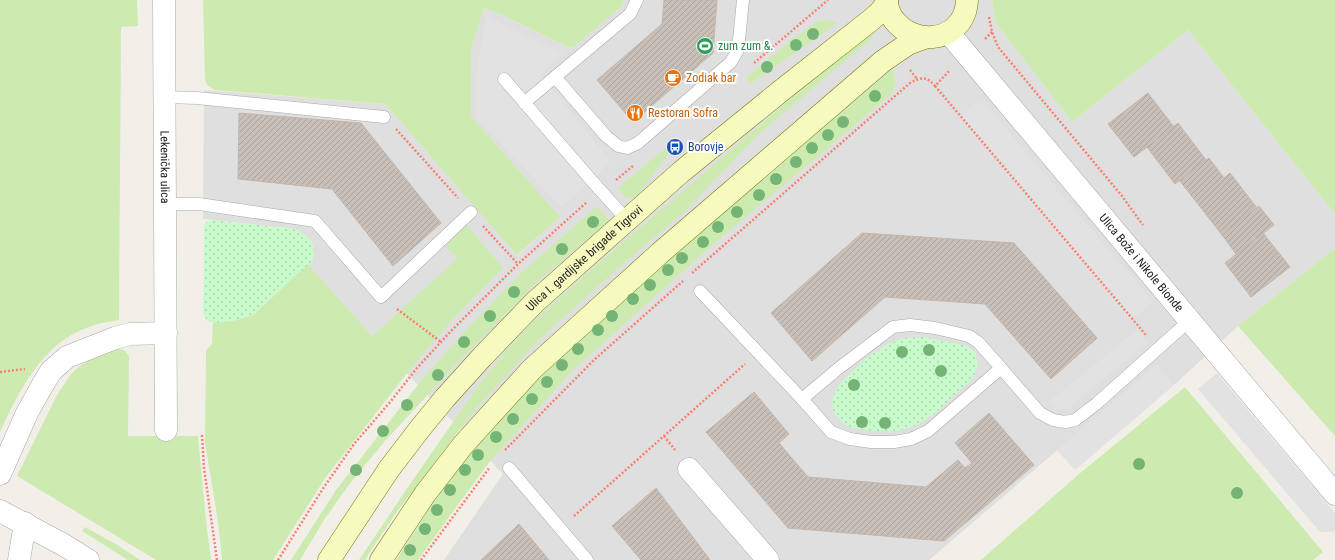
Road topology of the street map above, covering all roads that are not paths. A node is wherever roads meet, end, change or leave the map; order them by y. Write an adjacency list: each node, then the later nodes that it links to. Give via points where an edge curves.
1 (164, 0): 10 (street, Lekenička ulica)
2 (637, 0): 8 (lane, via 630,14)
3 (743, 0): 8 (lane, via 738,50 730,62 638,143 627,148 618,146 606,136)
4 (967, 0): 6 (street, via 965,12 958,24)
5 (887, 1): 7 (street, via 891,16 899,27); 15 (street, Ulica I. gardijske brigade Tigrovi, via 871,20 681,172)
6 (948, 32): 7 (street); 17 (street, Ulica Bože i Nikole Bionde)
7 (924, 38): 31 (street, via 908,44 884,61 666,247 532,369 463,445 425,494)
8 (555, 77): 11 (lane)
9 (504, 79): 11 (lane)
10 (165, 97): 12 (lane); 13 (street, Lekenička ulica)
11 (524, 103): 15 (lane)
12 (384, 116)
13 (166, 204): 14 (lane, via 199,204 315,221 381,297); 18 (street, Lekenička ulica)
14 (471, 212)
15 (627, 220): 30 (street, Ulica I. gardijske brigade Tigrovi, via 535,302 445,398 389,469)
16 (700, 291): 20 (lane)
17 (1190, 320): 19 (lane, via 1075,420 1053,420 1040,413); 25 (street, Ulica Bože i Nikole Bionde)
18 (166, 333): 21 (street, Lekenička ulica); 24 (street, via 130,334 67,357 51,371 42,386)
19 (1001, 368): 20 (lane, via 978,342 969,336 910,325 893,327); 20 (lane, via 928,431 912,439 894,442 850,439 831,432)
20 (802, 399)
21 (166, 430)
22 (509, 468): 32 (lane)
23 (689, 469): 33 (street)
24 (0, 474)
25 (1335, 494)
26 (0, 511): 27 (street)
27 (25, 523): 28 (street); 29 (street)
28 (19, 560)
29 (88, 560)
30 (329, 560)
31 (381, 560)
32 (587, 560)
33 (768, 560)

